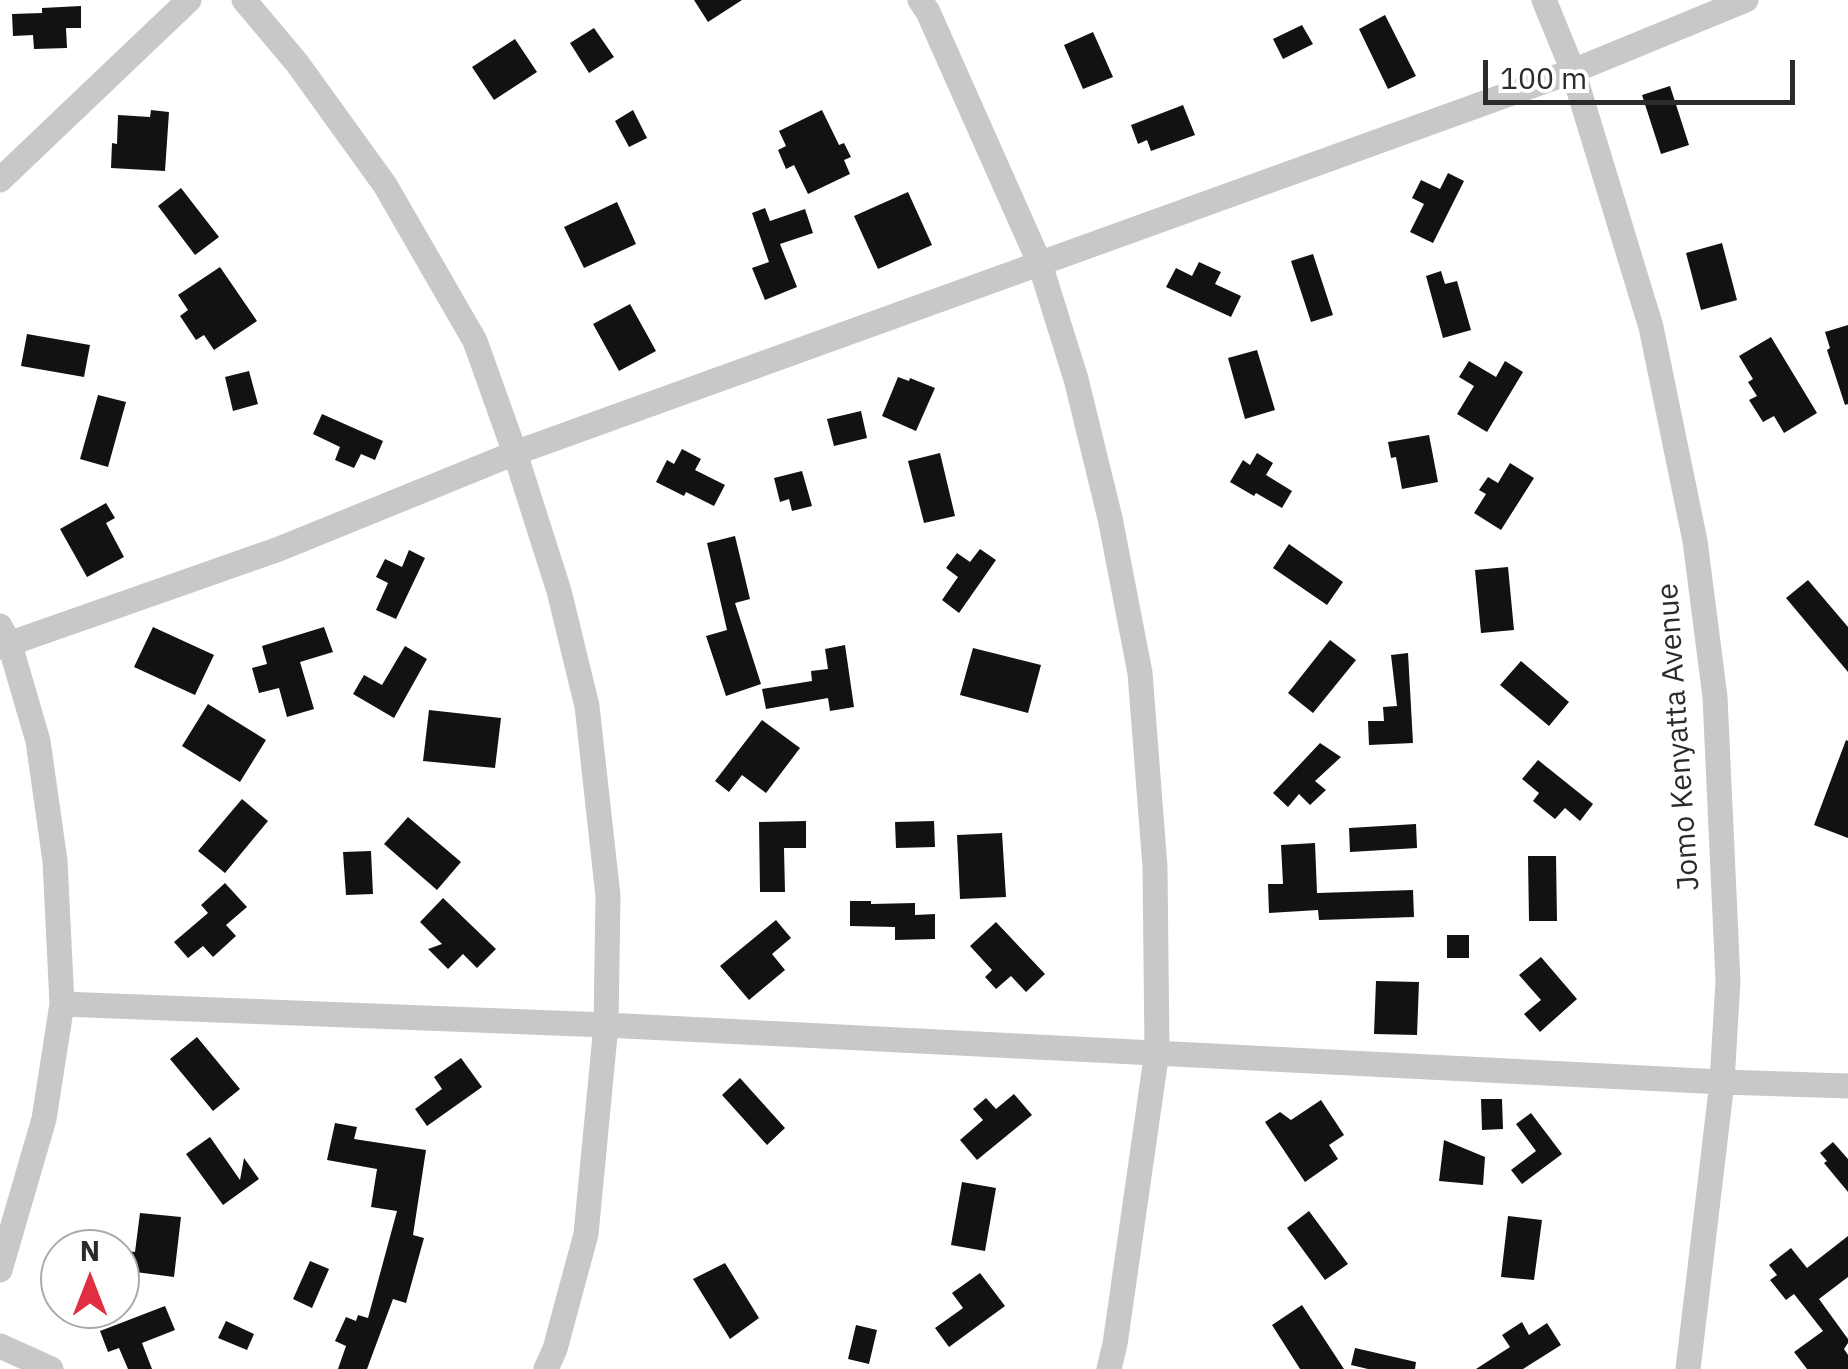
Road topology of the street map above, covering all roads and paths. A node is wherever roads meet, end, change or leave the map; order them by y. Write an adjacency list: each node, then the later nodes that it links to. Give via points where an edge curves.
1 (189, 0): 7 (street)
2 (244, 0): 9 (street, via 298,62 386,185 475,342)
3 (920, 0): 8 (street)
4 (1544, 0): 6 (street, Jomo Kenyatta Avenue)
5 (1746, 0): 6 (street)
6 (1573, 71): 8 (street); 14 (street, Jomo Kenyatta Avenue, via 1650,326 1695,541 1715,697 1728,981)
7 (0, 180)
8 (1040, 264): 9 (street); 13 (street, via 1098,466 1140,673 1155,867)
9 (515, 454): 10 (street, via 279,548); 12 (street, via 587,706 608,896)
10 (3, 639): 11 (street, via 41,758)
11 (62, 1004): 12 (street); 16 (street, via 44,1120)
12 (606, 1025): 13 (street); 19 (street, via 586,1234)
13 (1156, 1051): 14 (street); 20 (street)
14 (1722, 1082): 15 (street); 21 (street, Jomo Kenyatta Avenue)
15 (1848, 1086)
16 (2, 1254)
17 (0, 1346): 18 (street)
18 (51, 1369)
19 (546, 1369)
20 (1109, 1369)
21 (1688, 1369)

